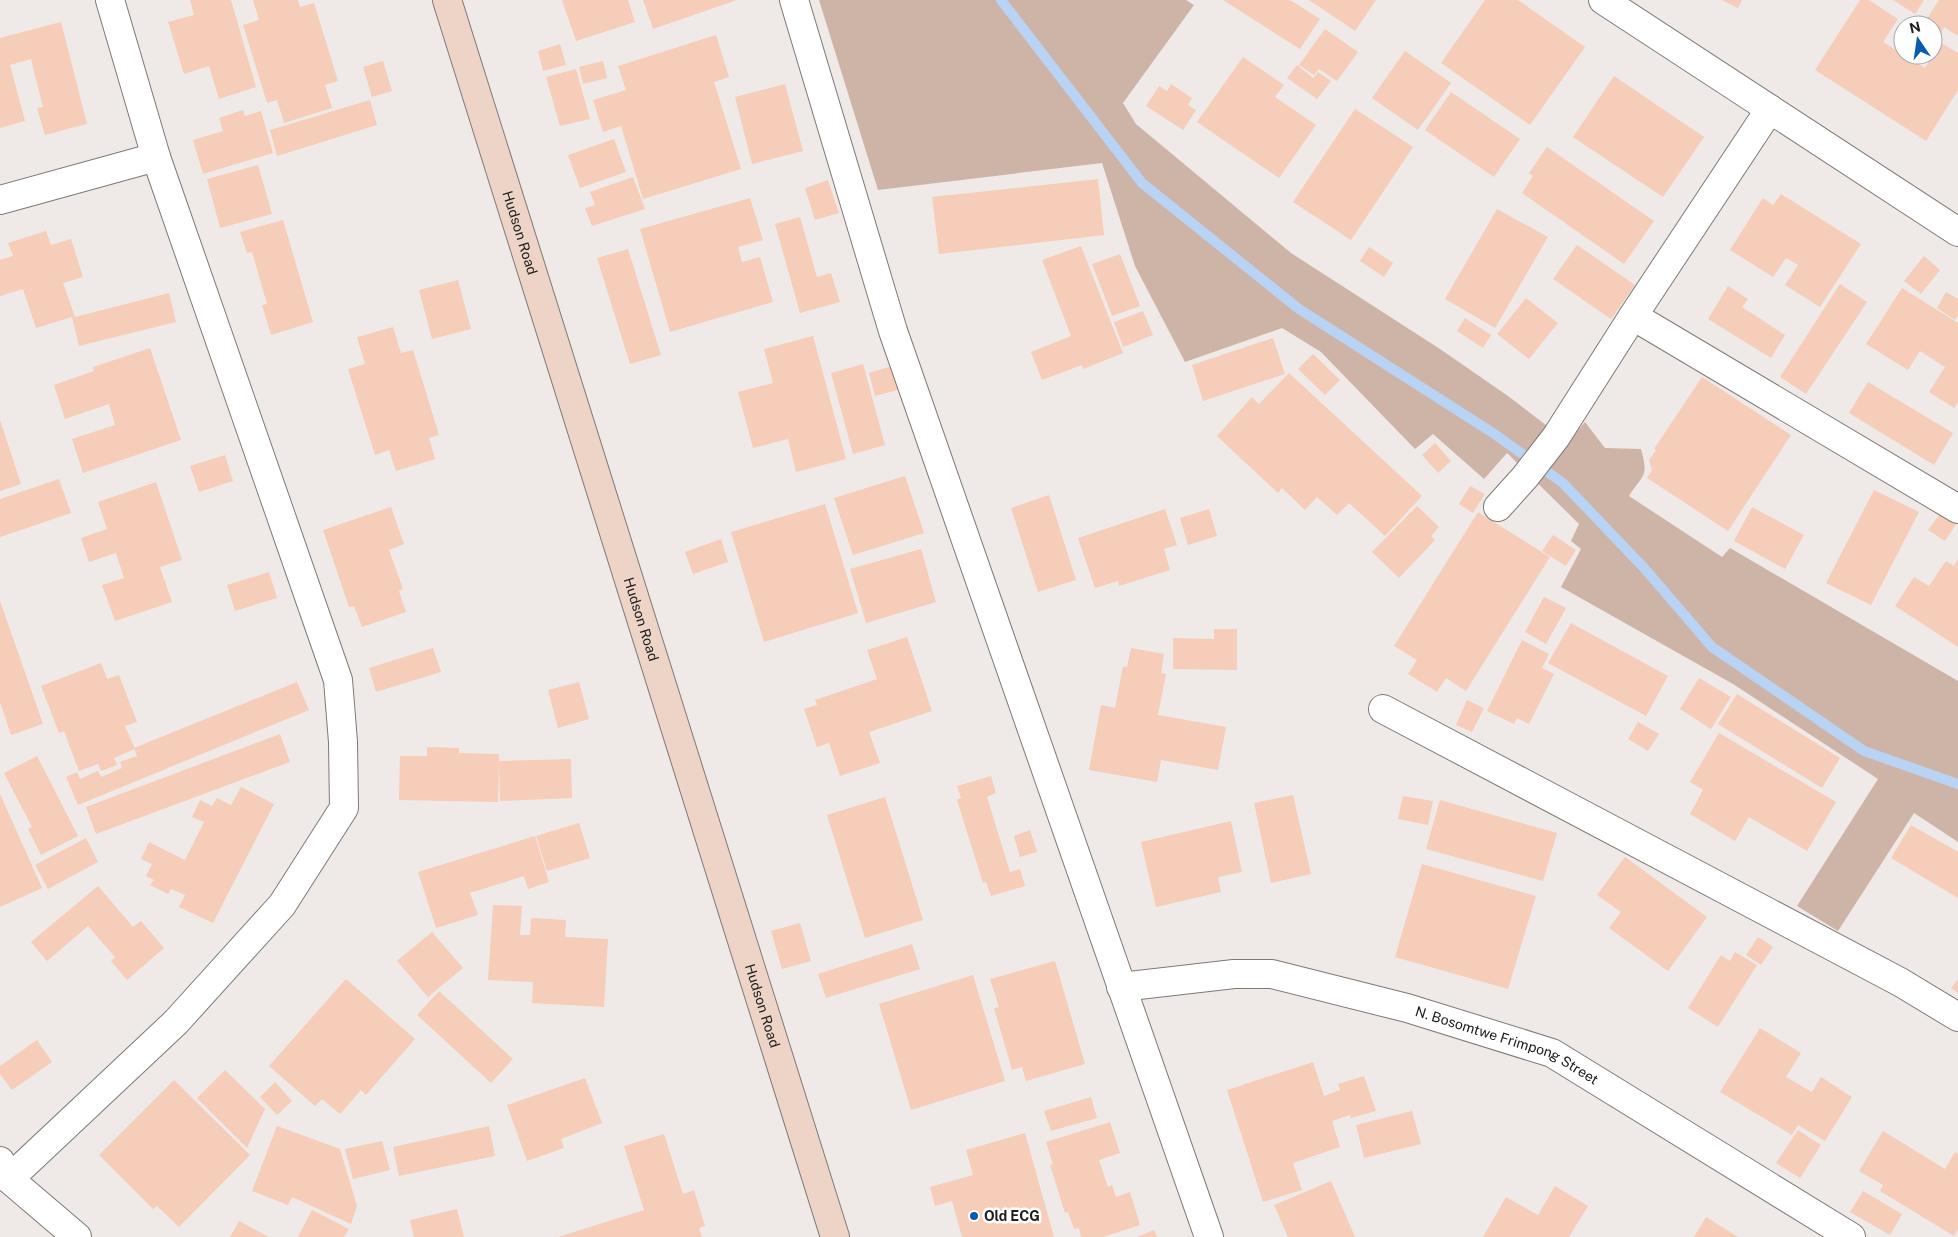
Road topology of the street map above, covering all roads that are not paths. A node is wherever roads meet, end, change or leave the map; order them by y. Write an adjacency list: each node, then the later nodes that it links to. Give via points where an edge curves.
1 (110, 0): 6 (street)
2 (447, 0): 17 (street, Hudson Road)
3 (794, 0): 13 (street, via 893,331)
4 (1603, 0): 5 (street)
5 (1770, 109): 8 (street); 9 (street)
6 (156, 157): 7 (street); 15 (street, via 338,680 344,742 344,808 282,905 176,1022)
7 (0, 200)
8 (1958, 232)
9 (1633, 316): 10 (street, via 1556,438); 11 (street)
10 (1498, 507)
11 (1958, 509)
12 (1383, 709): 14 (street, via 1892,978)
13 (1121, 987): 18 (street); 19 (street, N. Bosomtwe Frimpong Street, via 1234,974 1272,974 1407,1008 1552,1053)
14 (1958, 1017)
15 (5, 1170): 16 (street)
16 (77, 1237)
17 (835, 1237)
18 (1209, 1237)
19 (1851, 1237)

